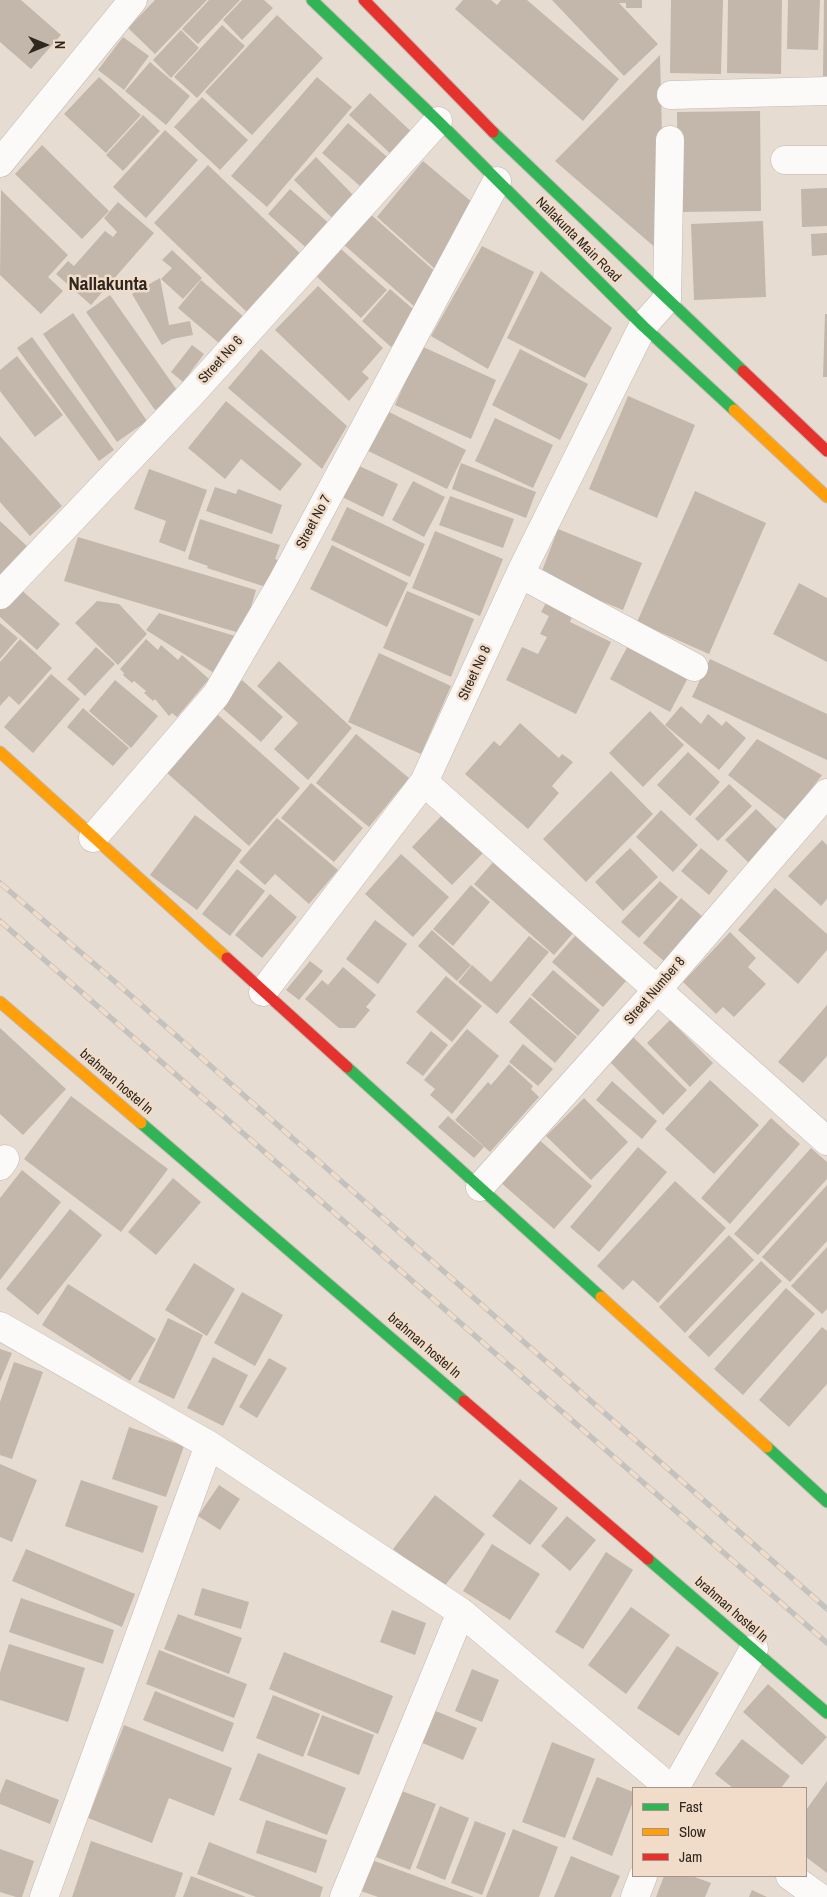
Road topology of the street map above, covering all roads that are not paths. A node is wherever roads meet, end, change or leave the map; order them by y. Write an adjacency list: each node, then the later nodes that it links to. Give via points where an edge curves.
1 (133, 0): 10 (street)
2 (312, 0): 6 (street, Nallakunta Main Road)
3 (364, 0): 12 (street, Nallakunta Main Road, via 517,157)
4 (827, 91): 5 (street)
5 (671, 94)
6 (438, 121): 11 (street, Nallakunta Main Road); 17 (street, Street No 6, via 193,392)
7 (670, 140): 12 (street)
8 (785, 160): 9 (street)
9 (827, 160)
10 (0, 163)
11 (497, 181): 13 (street, Nallakunta Main Road); 22 (street, Street No 7, via 281,584 216,695)
12 (667, 299): 13 (street, Street No 8); 14 (street, Nallakunta Main Road)
13 (643, 326): 15 (street, Nallakunta Main Road); 16 (street, Street No 8)
14 (827, 451)
15 (827, 497)
16 (520, 574): 18 (street); 20 (street, Street No 8)
17 (0, 595)
18 (694, 667)
19 (0, 752): 22 (street)
20 (424, 782): 23 (street); 24 (street, Street No 8)
21 (827, 793): 23 (street, Street Number 8)
22 (93, 838): 24 (street)
23 (657, 990): 26 (street); 27 (street, Street Number 8)
24 (263, 992): 27 (street)
25 (0, 1002): 32 (street, brahman hostel ln)
26 (827, 1141)
27 (480, 1187): 30 (street)
28 (0, 1326): 29 (street)
29 (209, 1445): 31 (street); 38 (street)
30 (827, 1502)
31 (461, 1612): 34 (street); 39 (street)
32 (754, 1649): 33 (street, brahman hostel ln); 35 (street)
33 (827, 1713)
34 (669, 1787)
35 (676, 1787)
36 (643, 1877): 40 (street)
37 (791, 1877): 41 (street)
38 (44, 1897)
39 (344, 1897)
40 (635, 1897)
41 (820, 1897)

